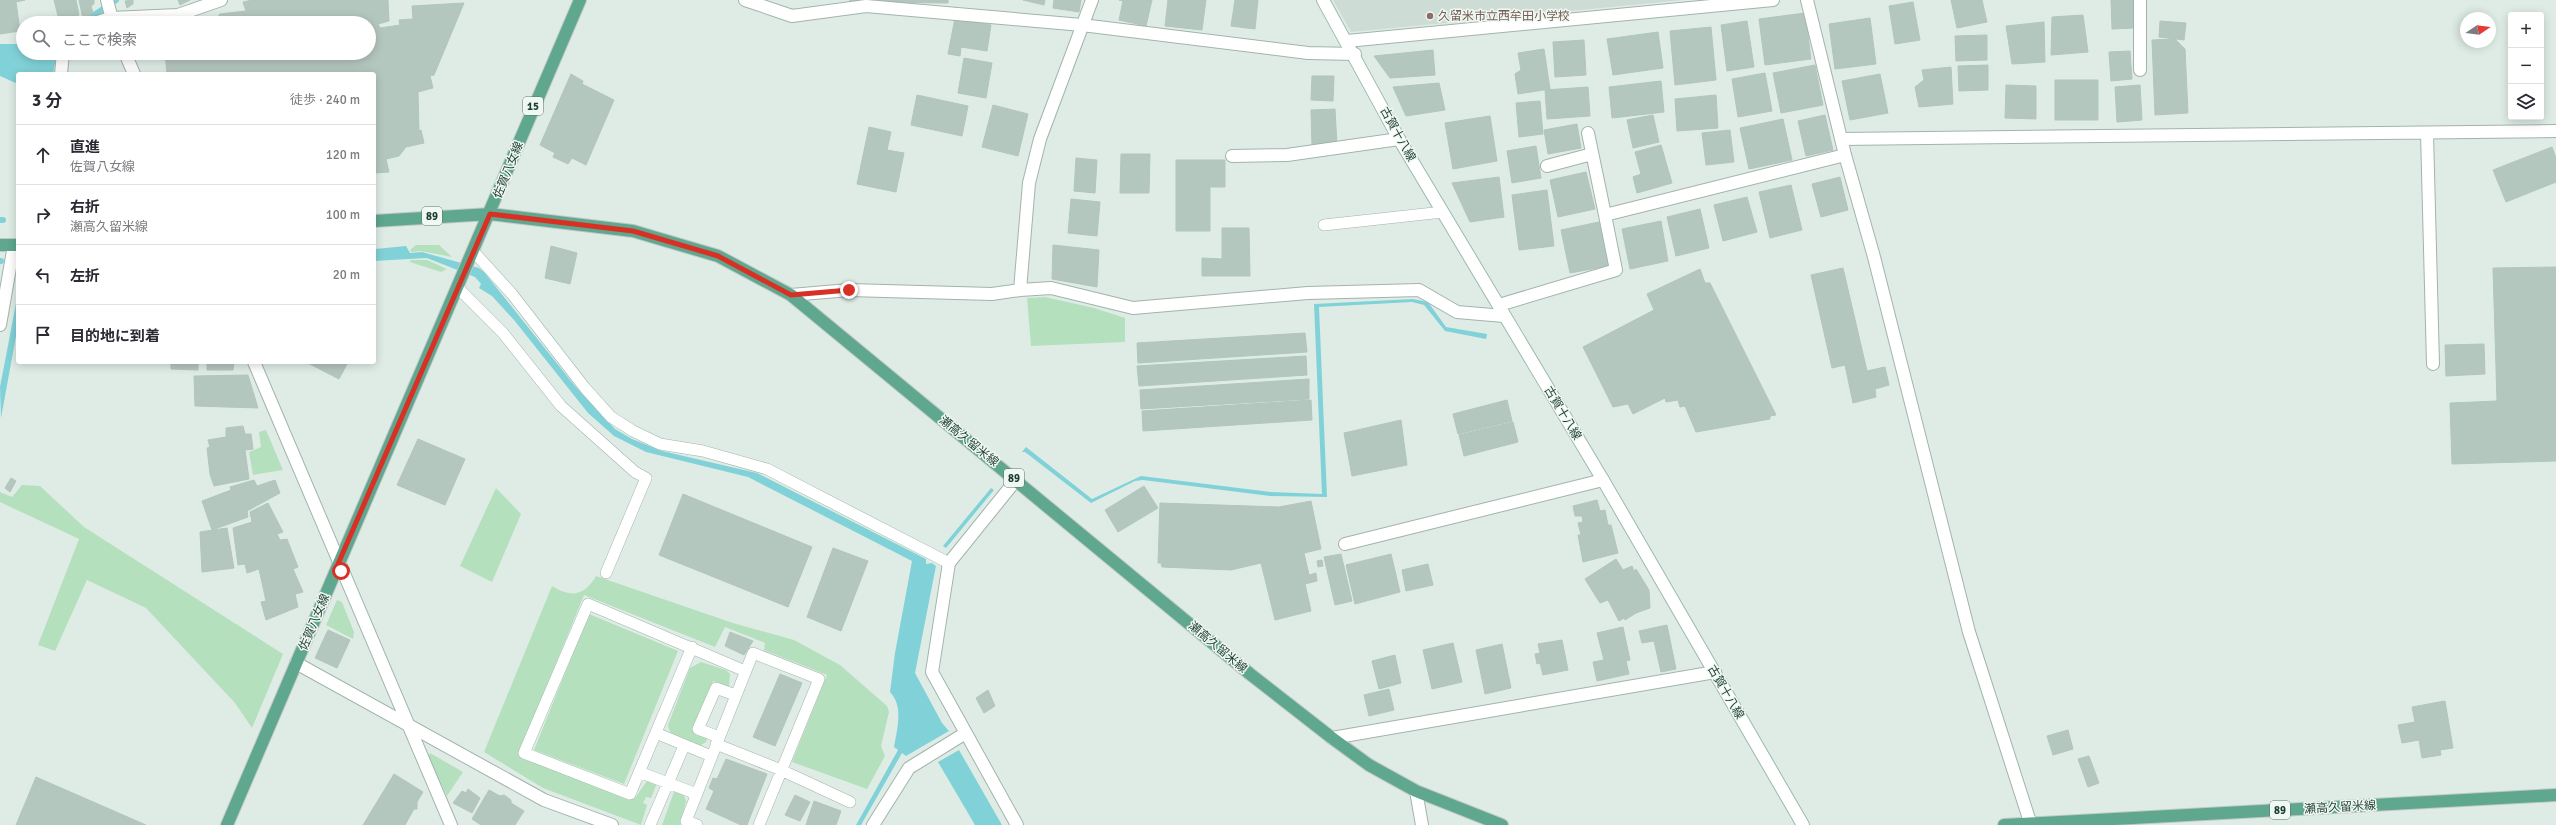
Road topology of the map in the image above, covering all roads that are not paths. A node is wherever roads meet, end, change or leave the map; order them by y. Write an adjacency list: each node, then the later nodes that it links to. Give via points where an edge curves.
1 (107, 0): 10 (street)
2 (221, 0): 11 (street, via 178,15)
3 (580, 0): 30 (main road, 佐賀八女線 / 15)
4 (745, 0): 12 (street, via 792,16 866,6)
5 (1092, 0): 12 (street)
6 (1323, 0): 13 (street, 古賀十八線)
7 (1773, 0): 13 (street)
8 (1807, 0): 24 (street)
9 (2140, 0): 17 (street)
10 (111, 16)
11 (165, 16)
12 (1082, 25): 14 (street, via 1308,53); 38 (street, via 1040,139 1029,184)
13 (1347, 41): 14 (street, 古賀十八線)
14 (1355, 54): 23 (street, 古賀十八線)
15 (62, 60): 18 (street)
16 (128, 60): 19 (street)
17 (2140, 70)
18 (61, 72)
19 (133, 72)
20 (2556, 131): 21 (street)
21 (2427, 133): 24 (street); 44 (street)
22 (1588, 134): 25 (street)
23 (1399, 139): 27 (street, via 1287,155); 29 (street, 古賀十八線)
24 (1841, 139): 26 (street)
25 (1592, 154): 28 (street); 31 (street)
26 (1845, 155): 31 (street); 70 (street, via 1874,257 1969,632)
27 (1232, 156)
28 (1547, 166)
29 (1443, 212): 33 (lane); 40 (street, 古賀十八線)
30 (490, 214): 32 (main road, 瀬高久留米線 / 89); 36 (main road, 佐賀八女線 / 15); 39 (main road, 瀬高久留米線 / 89, via 633,231 718,256)
31 (1605, 215): 40 (street, via 1616,270)
32 (376, 221)
33 (1324, 225)
34 (0, 245): 35 (main road)
35 (16, 245): 42 (street)
36 (474, 251): 37 (main road, 佐賀八女線 / 15); 48 (lane, via 512,294 585,388 611,417 627,428 660,444 703,451 767,469)
37 (457, 287): 49 (main road, 佐賀八女線 / 15); 50 (lane, via 504,332 561,406 635,472 646,478)
38 (1020, 290): 39 (street, via 992,294 849,290); 41 (street, via 1051,288 1132,308 1308,293 1419,290 1457,312)
39 (791, 295): 45 (main road, 瀬高久留米線 / 89)
40 (1499, 305): 41 (street, 古賀十八線)
41 (1504, 316): 46 (street, 古賀十八線)
42 (0, 325)
43 (255, 364): 49 (street)
44 (2433, 364)
45 (1016, 480): 48 (street); 59 (main road, 瀬高久留米線 / 89)
46 (1603, 480): 47 (street); 54 (street, 古賀十八線)
47 (1345, 544)
48 (949, 563): 58 (street, via 932,672)
49 (338, 564): 52 (main road, 佐賀八女線 / 15); 56 (street)
50 (606, 574)
51 (692, 647): 53 (lane); 57 (lane); 64 (lane, via 588,604 524,753 630,794)
52 (296, 663): 56 (street); 71 (main road, 佐賀八女線 / 15)
53 (745, 671): 55 (lane); 63 (lane, via 753,653 819,679)
54 (1715, 672): 59 (street); 81 (street, 古賀十八線)
55 (735, 695): 60 (lane); 60 (lane, via 716,688 698,729)
56 (410, 726): 72 (street); 73 (street, via 544,800)
57 (656, 733): 61 (lane); 64 (lane)
58 (964, 734): 77 (street, via 909,768); 78 (street)
59 (1332, 738): 66 (main road, 瀬高久留米線 / 89, via 1368,765)
60 (718, 741): 62 (lane); 63 (lane)
61 (684, 746): 62 (lane); 65 (lane)
62 (711, 756): 67 (lane)
63 (781, 770): 69 (lane); 76 (lane)
64 (639, 772): 65 (lane)
65 (668, 783): 67 (lane); 74 (lane)
66 (1416, 791): 79 (street); 80 (main road, 瀬高久留米線 / 89)
67 (697, 794): 75 (lane, via 686,821)
68 (2556, 795): 70 (main road, 瀬高久留米線 / 89)
69 (850, 802)
70 (2030, 824): 82 (main road, 瀬高久留米線 / 89)
71 (227, 825)
72 (451, 825)
73 (612, 825)
74 (650, 825)
75 (697, 825)
76 (759, 825)
77 (873, 825)
78 (1017, 825)
79 (1422, 825)
80 (1502, 825)
81 (1803, 825)
82 (2004, 825)

